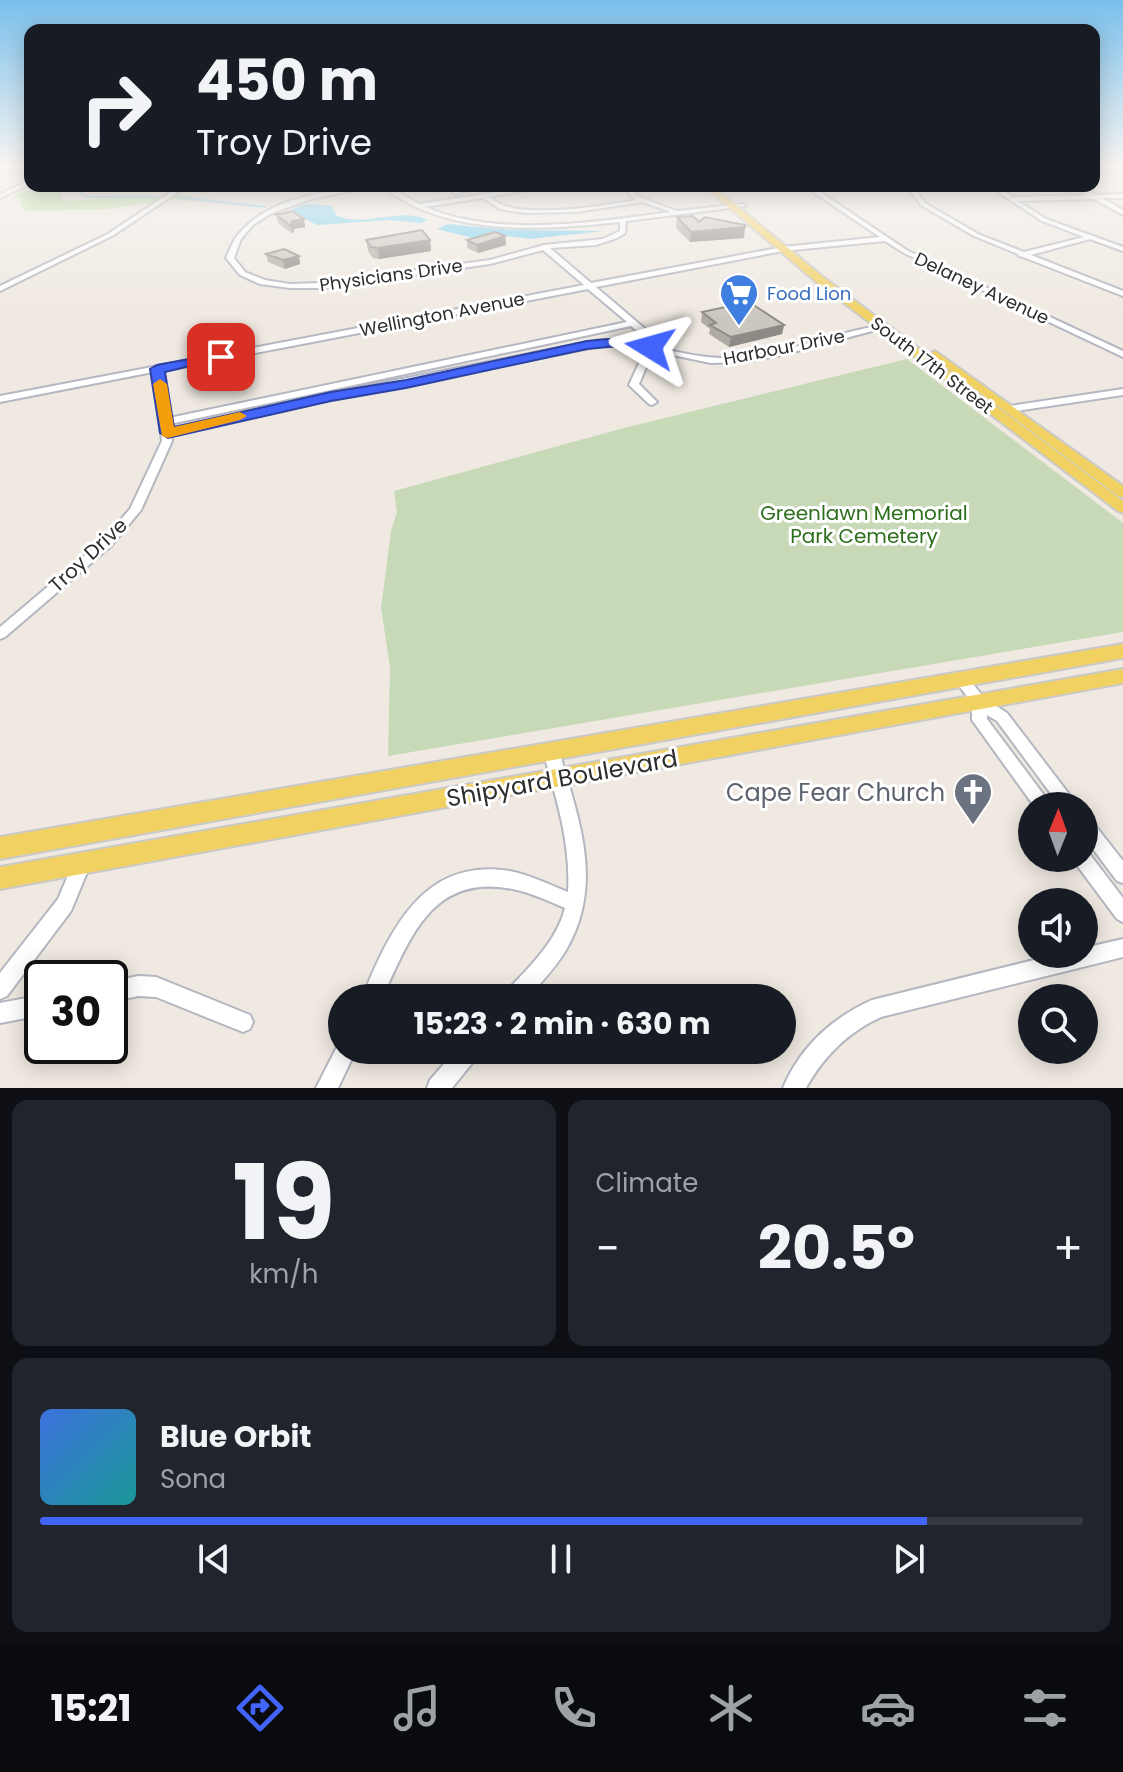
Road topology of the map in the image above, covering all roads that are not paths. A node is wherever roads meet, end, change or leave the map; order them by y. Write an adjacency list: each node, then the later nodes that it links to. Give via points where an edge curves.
1 (137, 217): 19 (street)
2 (262, 217): 14 (street, Physicians Drive, via 230,258 235,268 271,283 331,285 491,262)
3 (447, 217): 11 (street)
4 (560, 217): 11 (street)
5 (641, 217): 10 (street)
6 (751, 217): 15 (main road, South 17th Street)
7 (852, 217): 13 (street, Delaney Avenue)
8 (941, 217): 17 (street)
9 (1039, 217): 12 (street)
10 (623, 220): 11 (street); 14 (street, Physicians Drive, via 623,232 608,240)
11 (563, 224)
12 (1091, 237): 16 (street); 17 (street)
13 (885, 239): 15 (street, Wellington Avenue); 24 (street, Delaney Avenue)
14 (544, 247): 18 (street)
15 (788, 248): 18 (street, Wellington Avenue); 22 (main road, South 17th Street); 29 (main road, South 17th Street)
16 (1123, 249)
17 (1021, 255): 20 (street)
18 (590, 286): 21 (street); 25 (street, Wellington Avenue)
19 (0, 289)
20 (1123, 294)
21 (634, 323): 23 (street, via 648,336); 30 (street)
22 (883, 327): 23 (street, Harbour Drive, via 726,361); 32 (main road, South 17th Street)
23 (650, 347): 28 (street, via 634,385); 30 (street, Harbour Drive, via 619,342 587,345)
24 (1123, 354)
25 (157, 369): 27 (street, Wellington Avenue); 30 (street)
26 (1123, 392): 29 (street)
27 (0, 399)
28 (652, 402)
29 (1010, 409): 31 (main road, South 17th Street)
30 (167, 428): 33 (street, Troy Drive, via 163,451 128,521)
31 (1123, 493)
32 (1123, 508)
33 (0, 634)
34 (1123, 651): 36 (main road, Shipyard Boulevard)
35 (1123, 676): 37 (main road, Shipyard Boulevard)
36 (961, 679): 37 (street); 38 (main road, Shipyard Boulevard)
37 (979, 702): 39 (main road, Shipyard Boulevard); 40 (street, via 980,720); 41 (street, via 1002,717)
38 (551, 751): 39 (street); 43 (main road, Shipyard Boulevard)
39 (558, 779): 44 (main road, Shipyard Boulevard); 48 (street, via 579,863)
40 (1034, 792)
41 (1059, 792)
42 (1098, 842): 46 (street)
43 (0, 848)
44 (81, 865): 47 (main road, Shipyard Boulevard); 54 (street, via 53,923)
45 (1092, 872): 49 (street)
46 (1123, 875)
47 (0, 878)
48 (575, 903): 51 (street, via 491,877 445,887 414,915); 52 (street, via 562,939)
49 (1123, 913)
50 (1123, 948): 62 (street, via 854,1017 820,1046)
51 (379, 984)
52 (525, 984)
53 (128, 988): 57 (street, via 156,987)
54 (0, 989)
55 (24, 1008): 56 (street)
56 (0, 1013)
57 (243, 1022)
58 (339, 1064): 60 (street)
59 (458, 1064): 61 (street)
60 (327, 1088)
61 (438, 1088)
62 (794, 1088)

